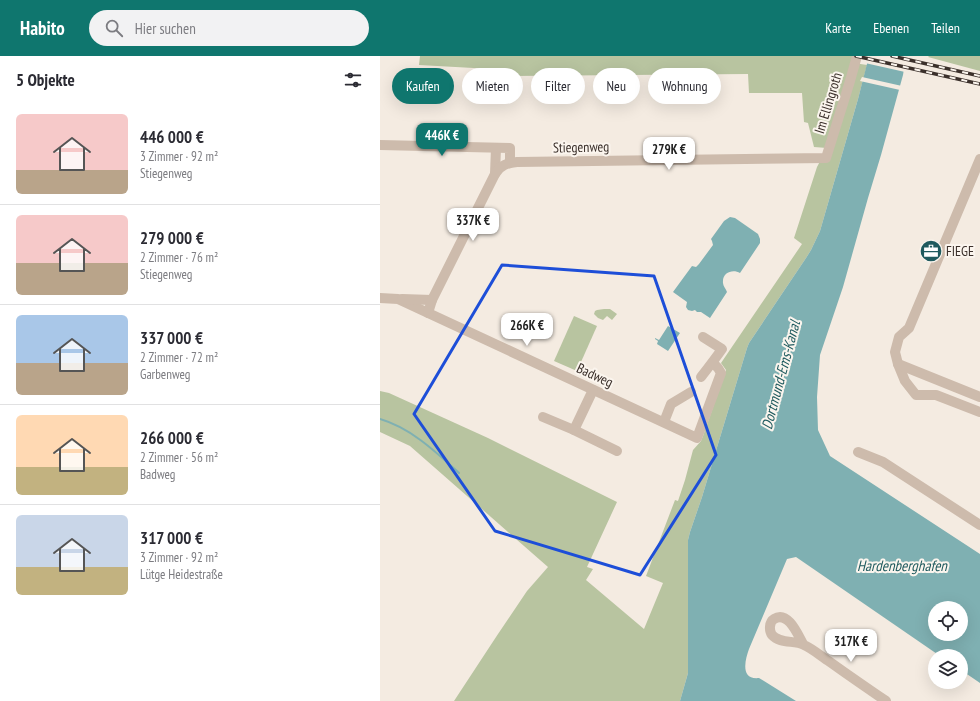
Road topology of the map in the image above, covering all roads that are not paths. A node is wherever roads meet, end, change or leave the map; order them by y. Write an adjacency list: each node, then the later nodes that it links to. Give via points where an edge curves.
1 (856, 56): 4 (street, Im Ellingroth)
2 (380, 145): 3 (street)
3 (496, 148): 6 (street, via 510,148); 7 (street)
4 (826, 158): 6 (street, Stiegenweg)
5 (980, 159): 14 (street, via 909,328 899,337 895,352)
6 (510, 163): 7 (street, via 501,166)
7 (495, 174): 10 (street)
8 (380, 298): 9 (street, Badweg)
9 (398, 299): 10 (street); 11 (street, Badweg)
10 (432, 300): 11 (street)
11 (428, 313): 16 (street, Badweg)
12 (703, 337): 13 (street, via 722,349)
13 (713, 363): 15 (street); 21 (street, Badweg, via 721,373 697,438)
14 (898, 364): 18 (street); 19 (street, via 905,381 916,395 936,395)
15 (701, 377)
16 (593, 390): 21 (street, Badweg); 22 (street)
17 (691, 392): 21 (street, via 672,404)
18 (980, 397)
19 (980, 412)
20 (543, 417): 22 (street)
21 (666, 423)
22 (574, 430): 23 (street)
23 (618, 451)
24 (858, 452): 25 (street, via 883,462)
25 (980, 525)
26 (803, 644): 27 (street)
27 (886, 701)

